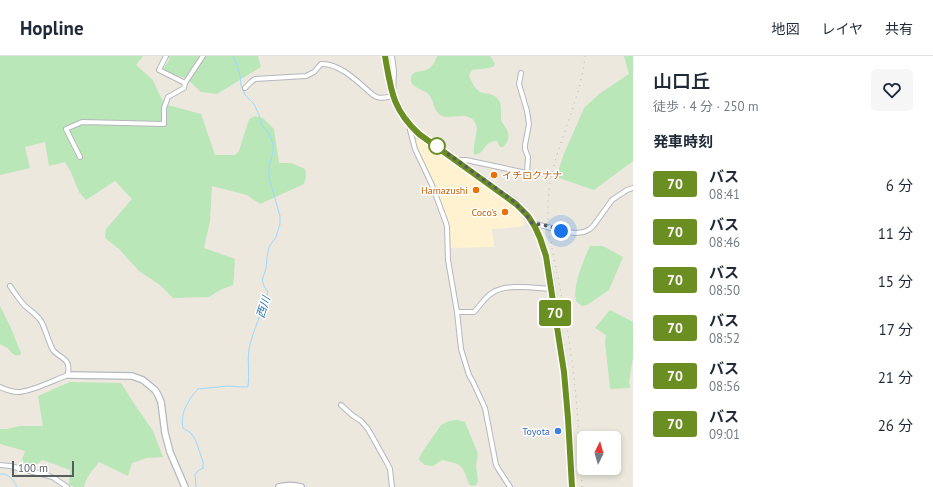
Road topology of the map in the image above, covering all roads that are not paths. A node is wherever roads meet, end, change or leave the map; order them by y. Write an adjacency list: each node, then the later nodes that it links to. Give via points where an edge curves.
1 (203, 56): 6 (street)
2 (385, 56): 8 (street)
3 (392, 56): 8 (street)
4 (164, 57): 6 (street, via 159,70)
5 (521, 73): 11 (street, via 519,84 529,124 525,145 528,157 527,174 466,160)
6 (185, 83): 10 (street, via 184,88 168,97 164,108 164,124 82,122 66,129)
7 (244, 88): 8 (street, via 255,79 306,76 324,64 339,68 377,97)
8 (393, 96): 9 (street, via 399,110)
9 (411, 126): 11 (street); 16 (street, via 415,149 432,185 447,227 448,260)
10 (80, 157)
11 (455, 160): 13 (street, via 516,204)
12 (633, 188): 13 (street, via 612,200 594,225 584,232 567,232)
13 (532, 223): 15 (street, via 543,246)
14 (10, 286): 17 (street, via 35,313 55,353 66,360)
15 (552, 289): 16 (street, via 500,289 485,299 474,312); 27 (street, via 564,372)
16 (457, 312): 26 (street, via 462,354 484,408 496,465)
17 (68, 375): 18 (street, via 20,392); 22 (street, via 132,376 143,380 155,390 161,402 170,452)
18 (0, 387)
19 (341, 405): 25 (street, via 368,429 390,469)
20 (0, 465): 21 (street, via 49,476)
21 (67, 487)
22 (185, 487)
23 (279, 487): 24 (street)
24 (301, 487)
25 (392, 487)
26 (510, 487)
27 (572, 487)

